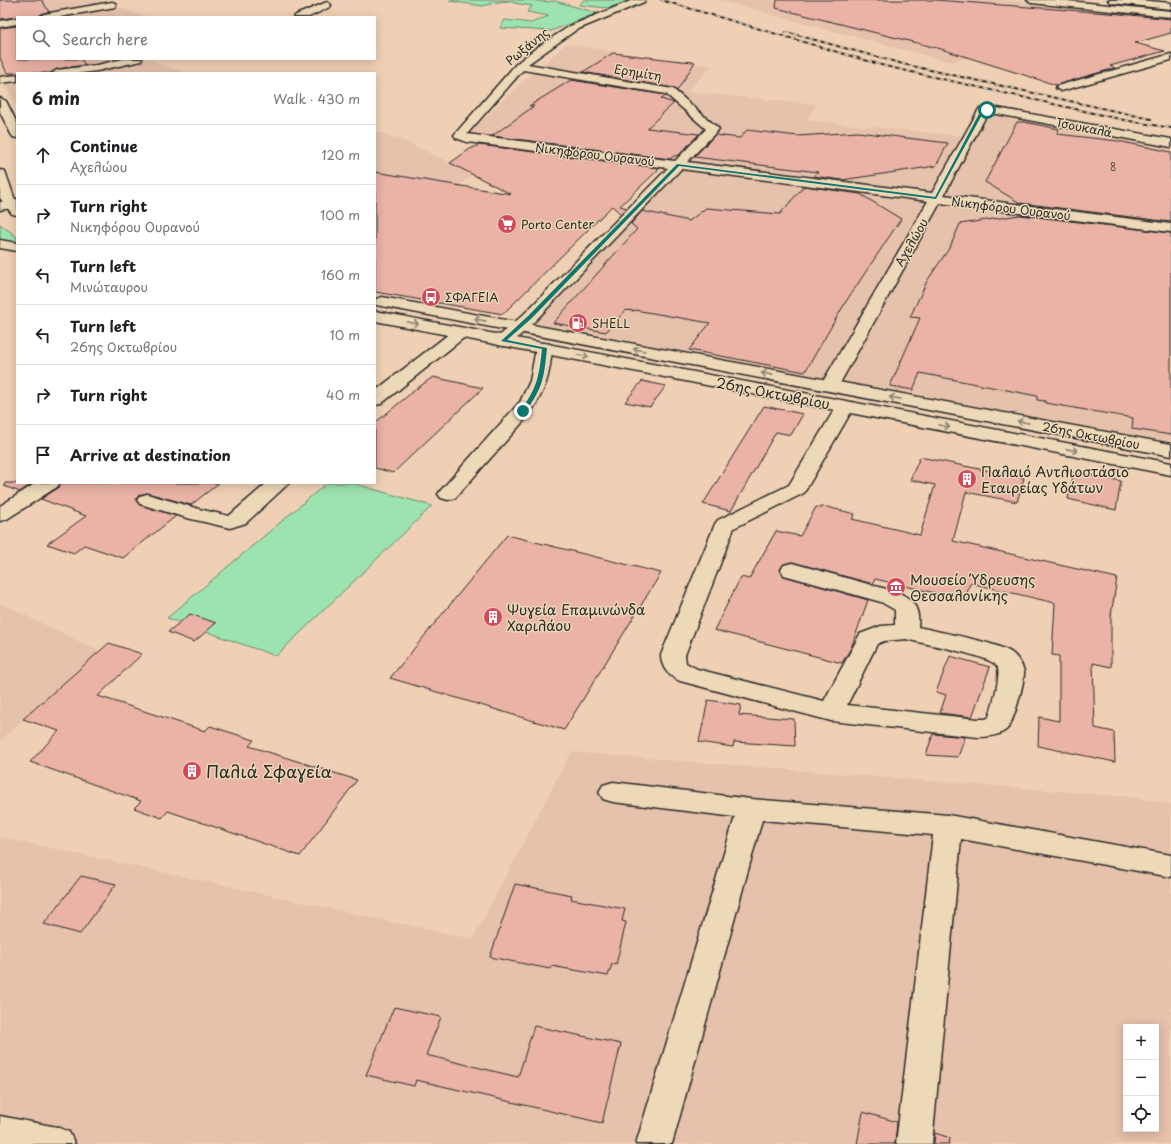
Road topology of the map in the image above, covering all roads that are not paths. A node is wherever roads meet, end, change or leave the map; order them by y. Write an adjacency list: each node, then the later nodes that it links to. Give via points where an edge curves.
1 (641, 0): 14 (main road, Ρωξάνης, via 573,28)
2 (1031, 0): 7 (main road)
3 (1112, 0): 6 (main road)
4 (112, 5): 8 (main road)
5 (327, 5): 9 (main road)
6 (1171, 6)
7 (1171, 14)
8 (50, 16)
9 (302, 16)
10 (16, 22): 11 (main road)
11 (0, 24)
12 (1171, 57): 18 (main road)
13 (133, 60): 15 (main road)
14 (520, 66): 22 (main road, Ρωξάνης, via 461,134); 24 (main road, Ερημίτη, via 669,90 713,129)
15 (65, 72)
16 (16, 78): 17 (main road)
17 (0, 80)
18 (1061, 88)
19 (0, 101): 21 (main road)
20 (998, 111): 23 (main road, Τσουκαλά); 26 (main road, Αχελώου, via 981,112)
21 (16, 132)
22 (471, 138): 24 (main road, Νικηφόρου Ουρανού)
23 (1171, 143)
24 (678, 165): 26 (main road, Νικηφόρου Ουρανού); 33 (main road)
25 (0, 174): 27 (main road)
26 (936, 198): 28 (main road, Νικηφόρου Ουρανού); 37 (main road, Αχελώου)
27 (10, 202)
28 (1171, 228)
29 (0, 244): 30 (main road)
30 (16, 247)
31 (376, 301): 33 (main road, 26ης Οκτωβρίου, one-way to 31)
32 (376, 316): 34 (main road, 26ης Οκτωβρίου, one-way to 34)
33 (518, 327): 35 (main road); 37 (main road, 26ης Οκτωβρίου, one-way to 33)
34 (460, 333): 35 (main road, 26ης Οκτωβρίου); 38 (main road)
35 (504, 341): 36 (main road, 26ης Οκτωβρίου)
36 (544, 348): 39 (main road, 26ης Οκτωβρίου, one-way to 39); 44 (main road, via 541,377 534,396)
37 (830, 385): 40 (main road, 26ης Οκτωβρίου, one-way to 37)
38 (376, 399)
39 (845, 407): 41 (main road, 26ης Οκτωβρίου, one-way to 41); 49 (main road, via 797,489 725,524 673,655 675,667 689,675)
40 (1171, 450)
41 (1171, 469)
42 (48, 484): 46 (main road)
43 (278, 484): 45 (main road, via 239,519 230,522)
44 (448, 494)
45 (147, 500)
46 (0, 515)
47 (792, 570): 48 (main road, via 896,600 907,609)
48 (906, 632): 49 (main road, via 881,634 868,639); 49 (main road, via 1000,655 1011,667 1012,673 1000,722 994,726 978,728)
49 (831, 712)
50 (613, 792): 51 (main road)
51 (751, 809): 52 (main road); 56 (main road)
52 (948, 826): 53 (main road); 57 (main road)
53 (1171, 866)
54 (0, 1132): 55 (main road)
55 (57, 1144)
56 (654, 1144)
57 (914, 1144)

